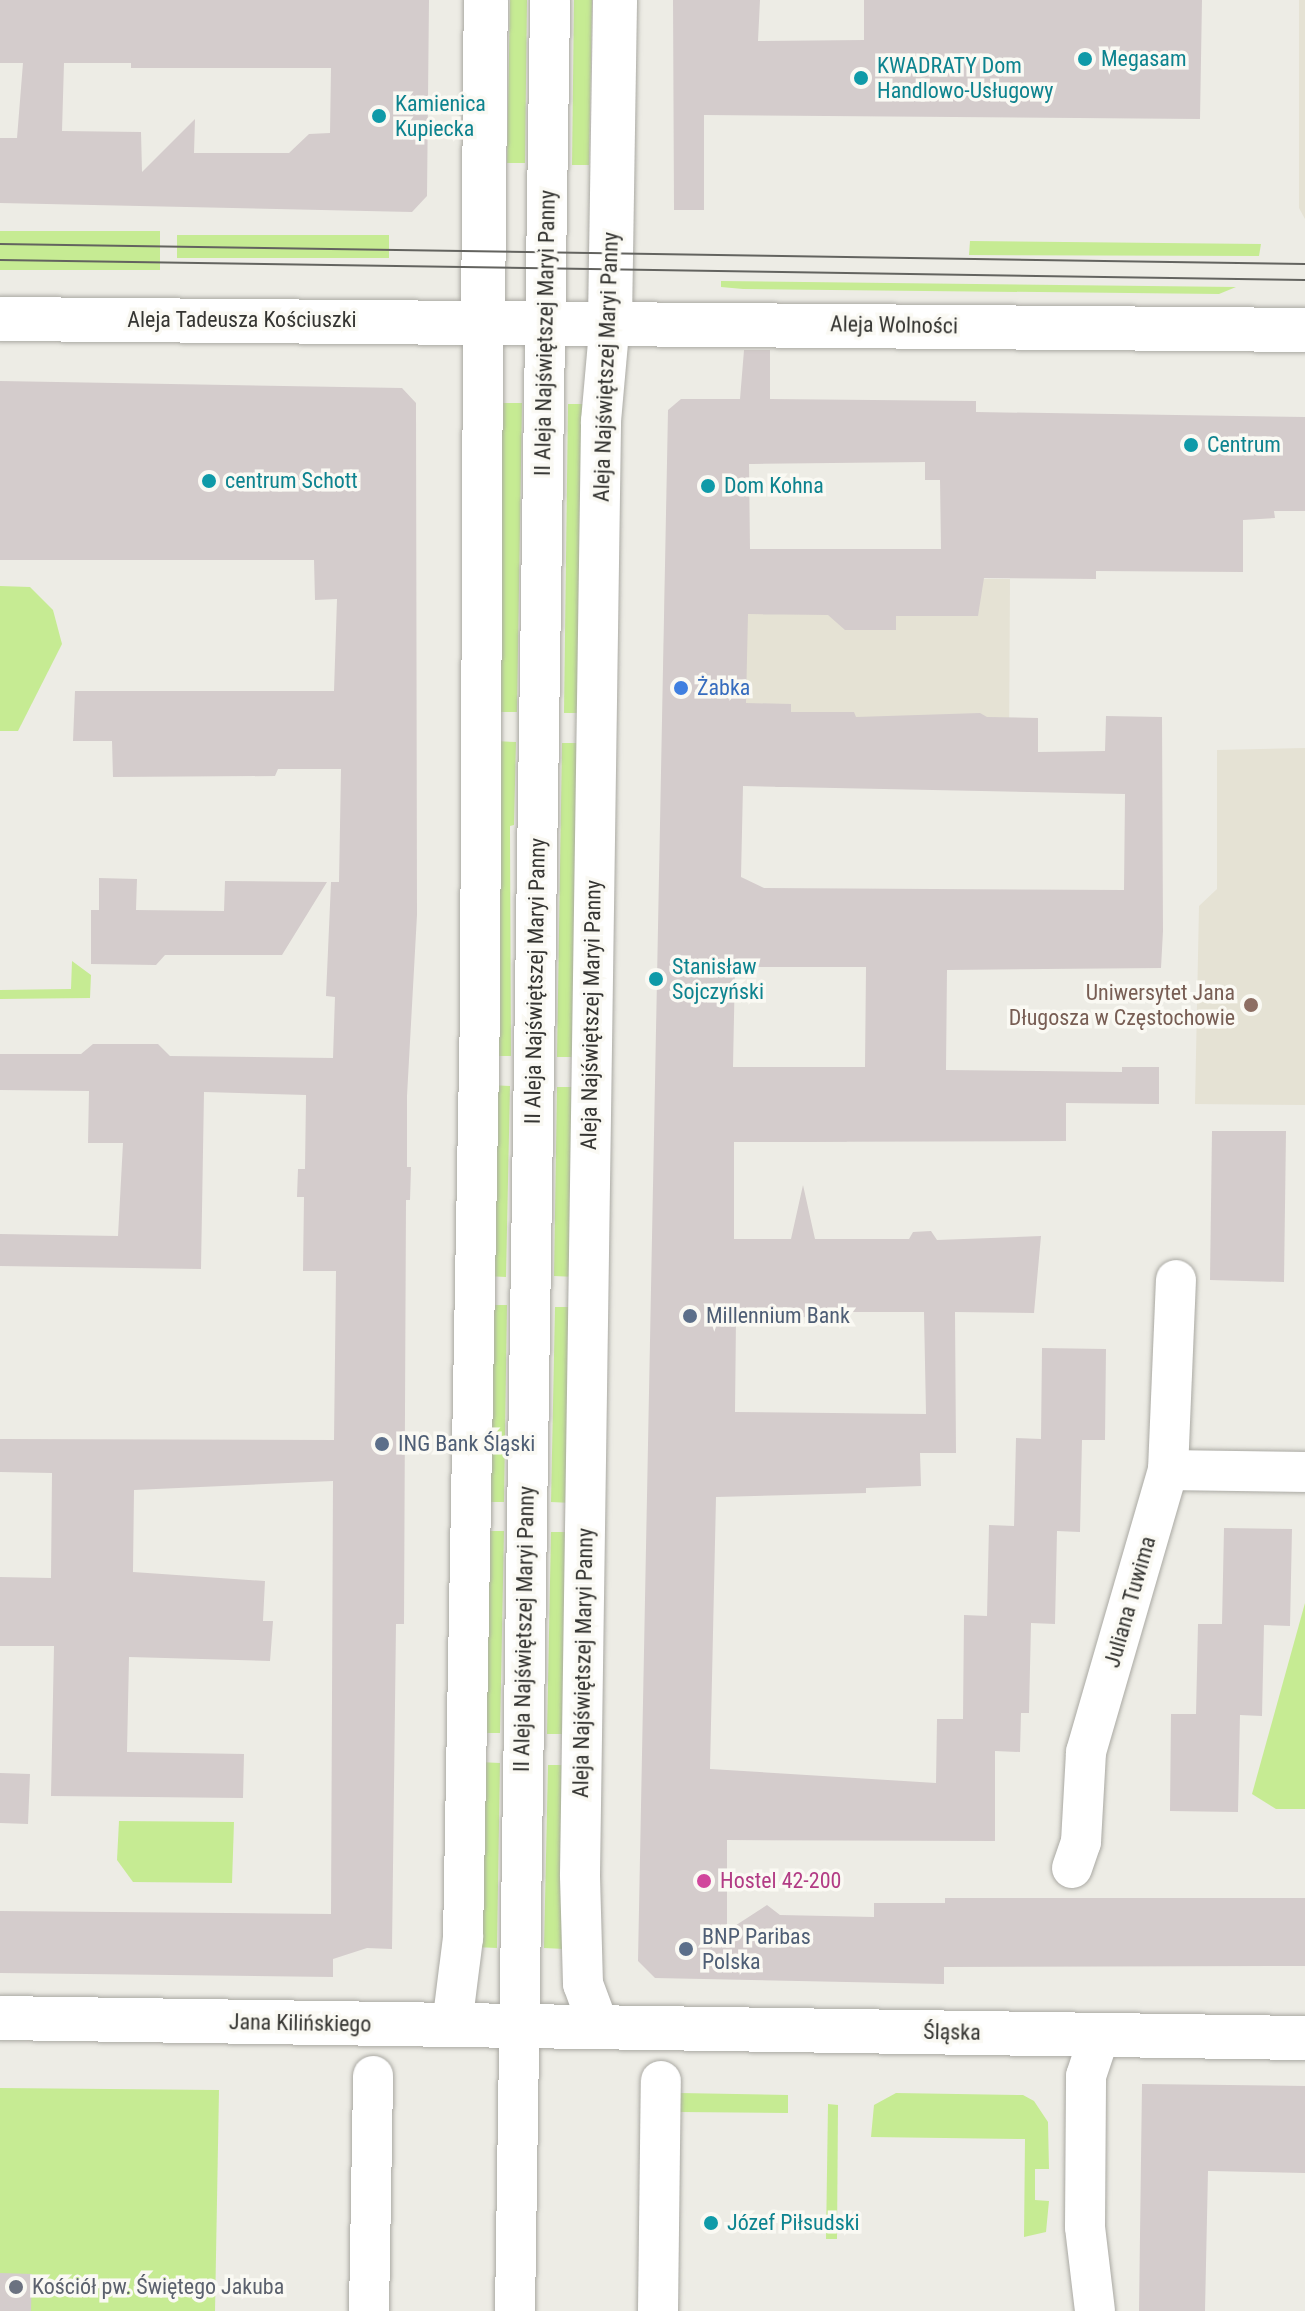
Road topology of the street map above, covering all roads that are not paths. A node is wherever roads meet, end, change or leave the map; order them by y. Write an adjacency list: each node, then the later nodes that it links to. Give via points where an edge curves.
1 (486, 0): 5 (street)
2 (550, 0): 6 (street, II Aleja Najświętszej Maryi Panny)
3 (615, 0): 7 (street, Aleja Najświętszej Maryi Panny)
4 (0, 319): 5 (street, Aleja Tadeusza Kościuszki)
5 (483, 320): 6 (street, Aleja Wolności); 14 (street, via 480,947 465,1828 462,1962)
6 (546, 320): 7 (street, Aleja Wolności); 15 (street, II Aleja Najświętszej Maryi Panny)
7 (610, 321): 8 (street, Aleja Wolności); 16 (street, Aleja Najświętszej Maryi Panny, via 601,421 580,1875 583,1984)
8 (1305, 330)
9 (1176, 1280): 10 (street, Juliana Tuwima)
10 (1168, 1470): 11 (street); 12 (street, Juliana Tuwima, via 1086,1752 1081,1842)
11 (1305, 1472)
12 (1072, 1868)
13 (0, 2018): 14 (street, Jana Kilińskiego)
14 (452, 2025): 15 (street, Jana Kilińskiego)
15 (518, 2026): 16 (street, Jana Kilińskiego); 22 (street)
16 (599, 2027): 17 (street, Śląska)
17 (1100, 2034): 18 (street, Śląska); 24 (street, via 1086,2076 1085,2227)
18 (1305, 2038)
19 (373, 2076): 21 (street)
20 (661, 2081): 23 (street)
21 (369, 2311)
22 (515, 2311)
23 (658, 2311)
24 (1095, 2311)

